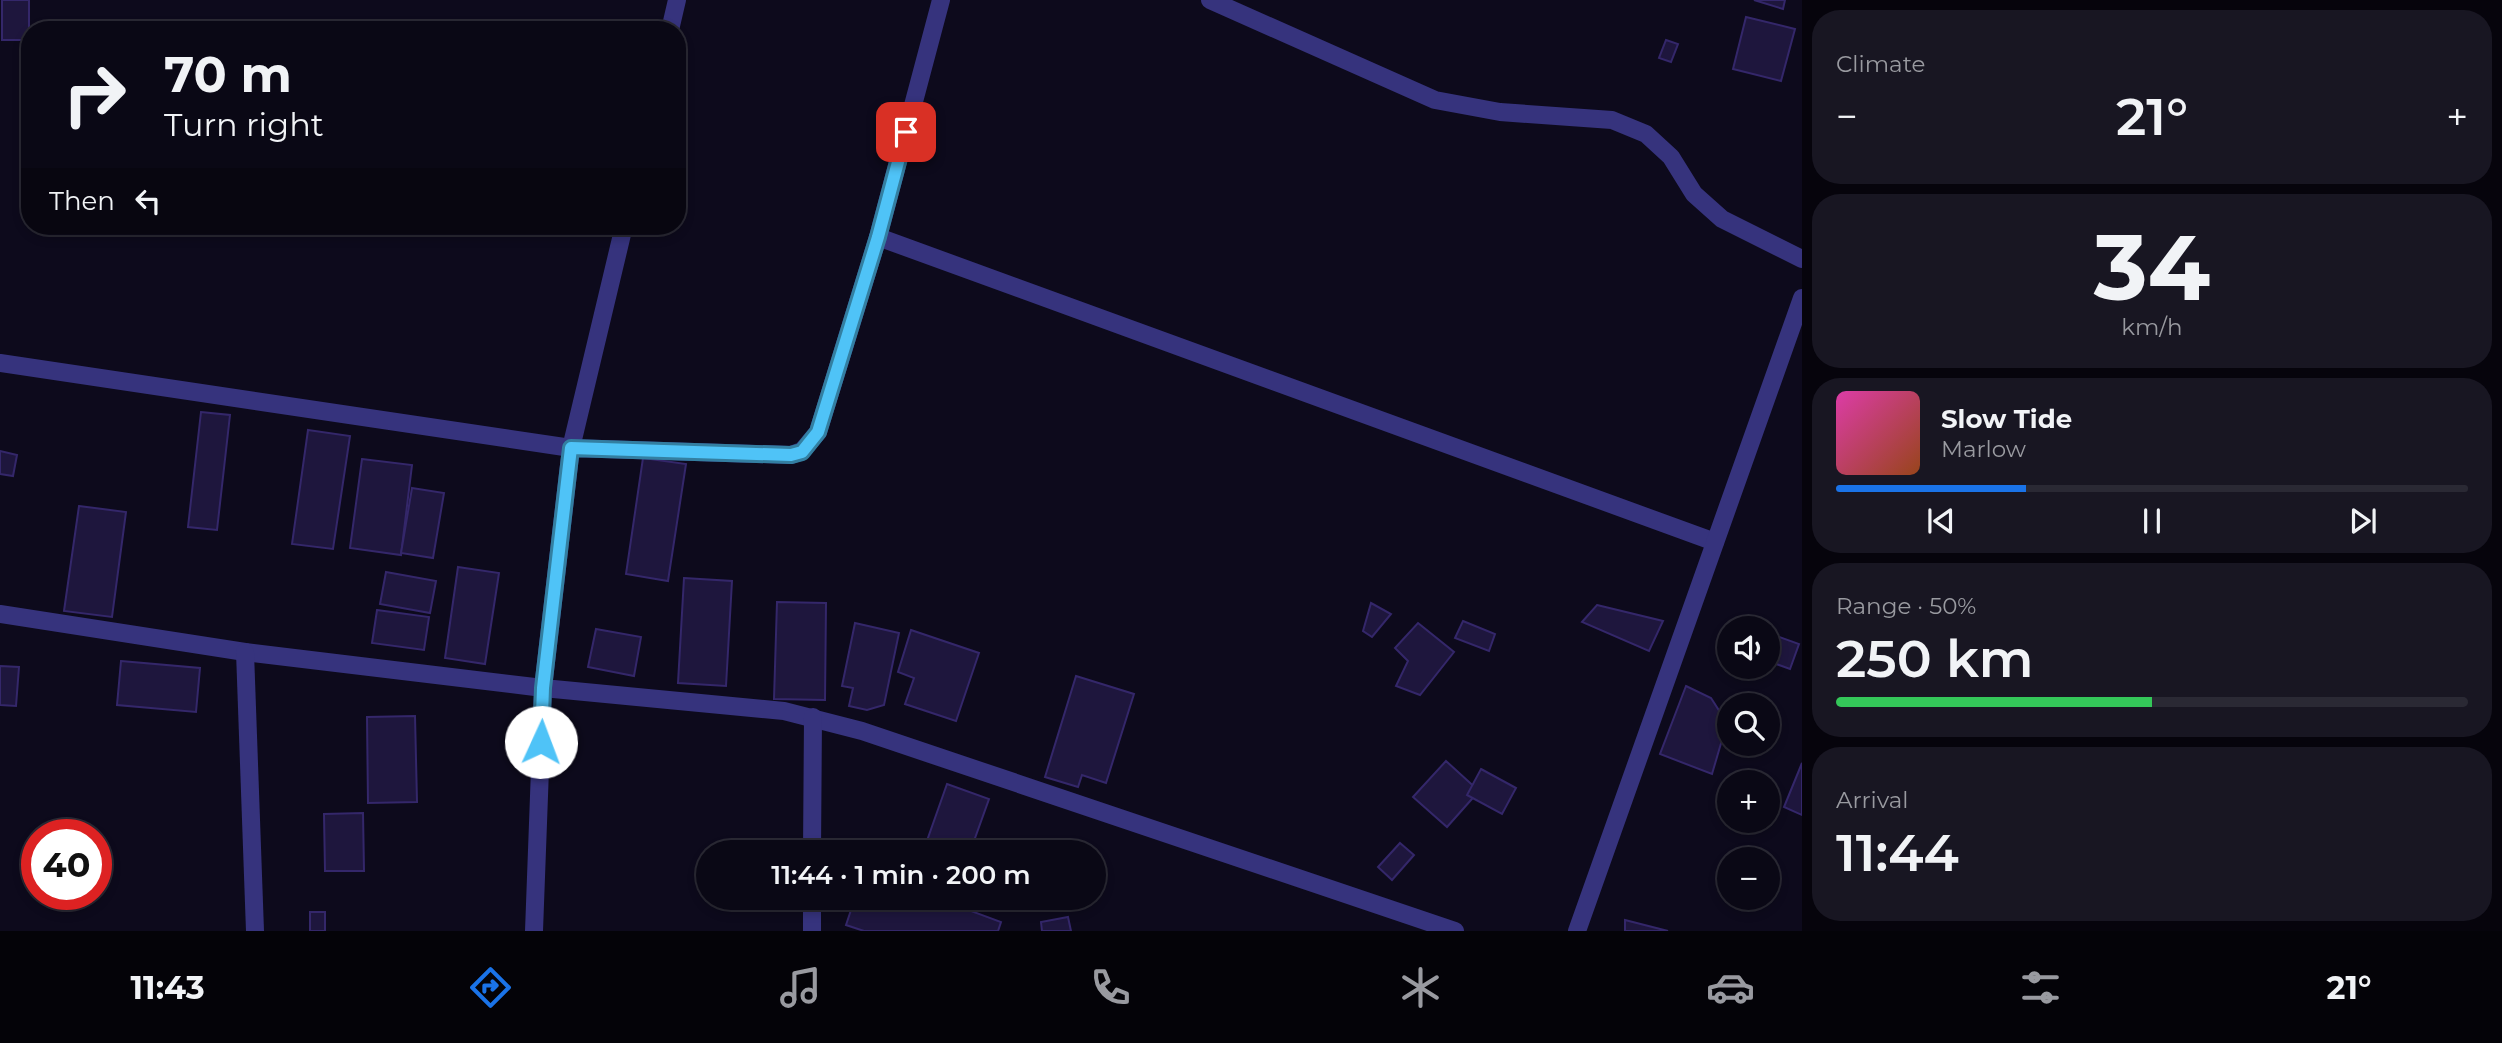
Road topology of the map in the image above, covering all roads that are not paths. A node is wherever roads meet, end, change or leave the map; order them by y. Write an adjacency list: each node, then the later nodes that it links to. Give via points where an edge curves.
1 (677, 0): 4 (street)
2 (941, 0): 6 (street)
3 (1210, 0): 7 (street, via 1435,100 1500,112 1612,120 1646,134 1671,156 1695,194 1722,219)
4 (672, 21)
5 (622, 235): 10 (street)
6 (878, 237): 10 (street, via 818,432 802,452); 11 (street)
7 (1802, 259)
8 (1802, 298): 11 (street)
9 (0, 363): 10 (street)
10 (571, 448): 14 (street)
11 (1715, 542): 22 (street)
12 (0, 614): 13 (street)
13 (245, 652): 14 (street); 18 (street)
14 (543, 688): 15 (street); 19 (street)
15 (813, 717): 16 (street); 21 (street)
16 (812, 840)
17 (812, 910): 20 (street)
18 (255, 931)
19 (534, 931)
20 (812, 931)
21 (1455, 931)
22 (1577, 931)

